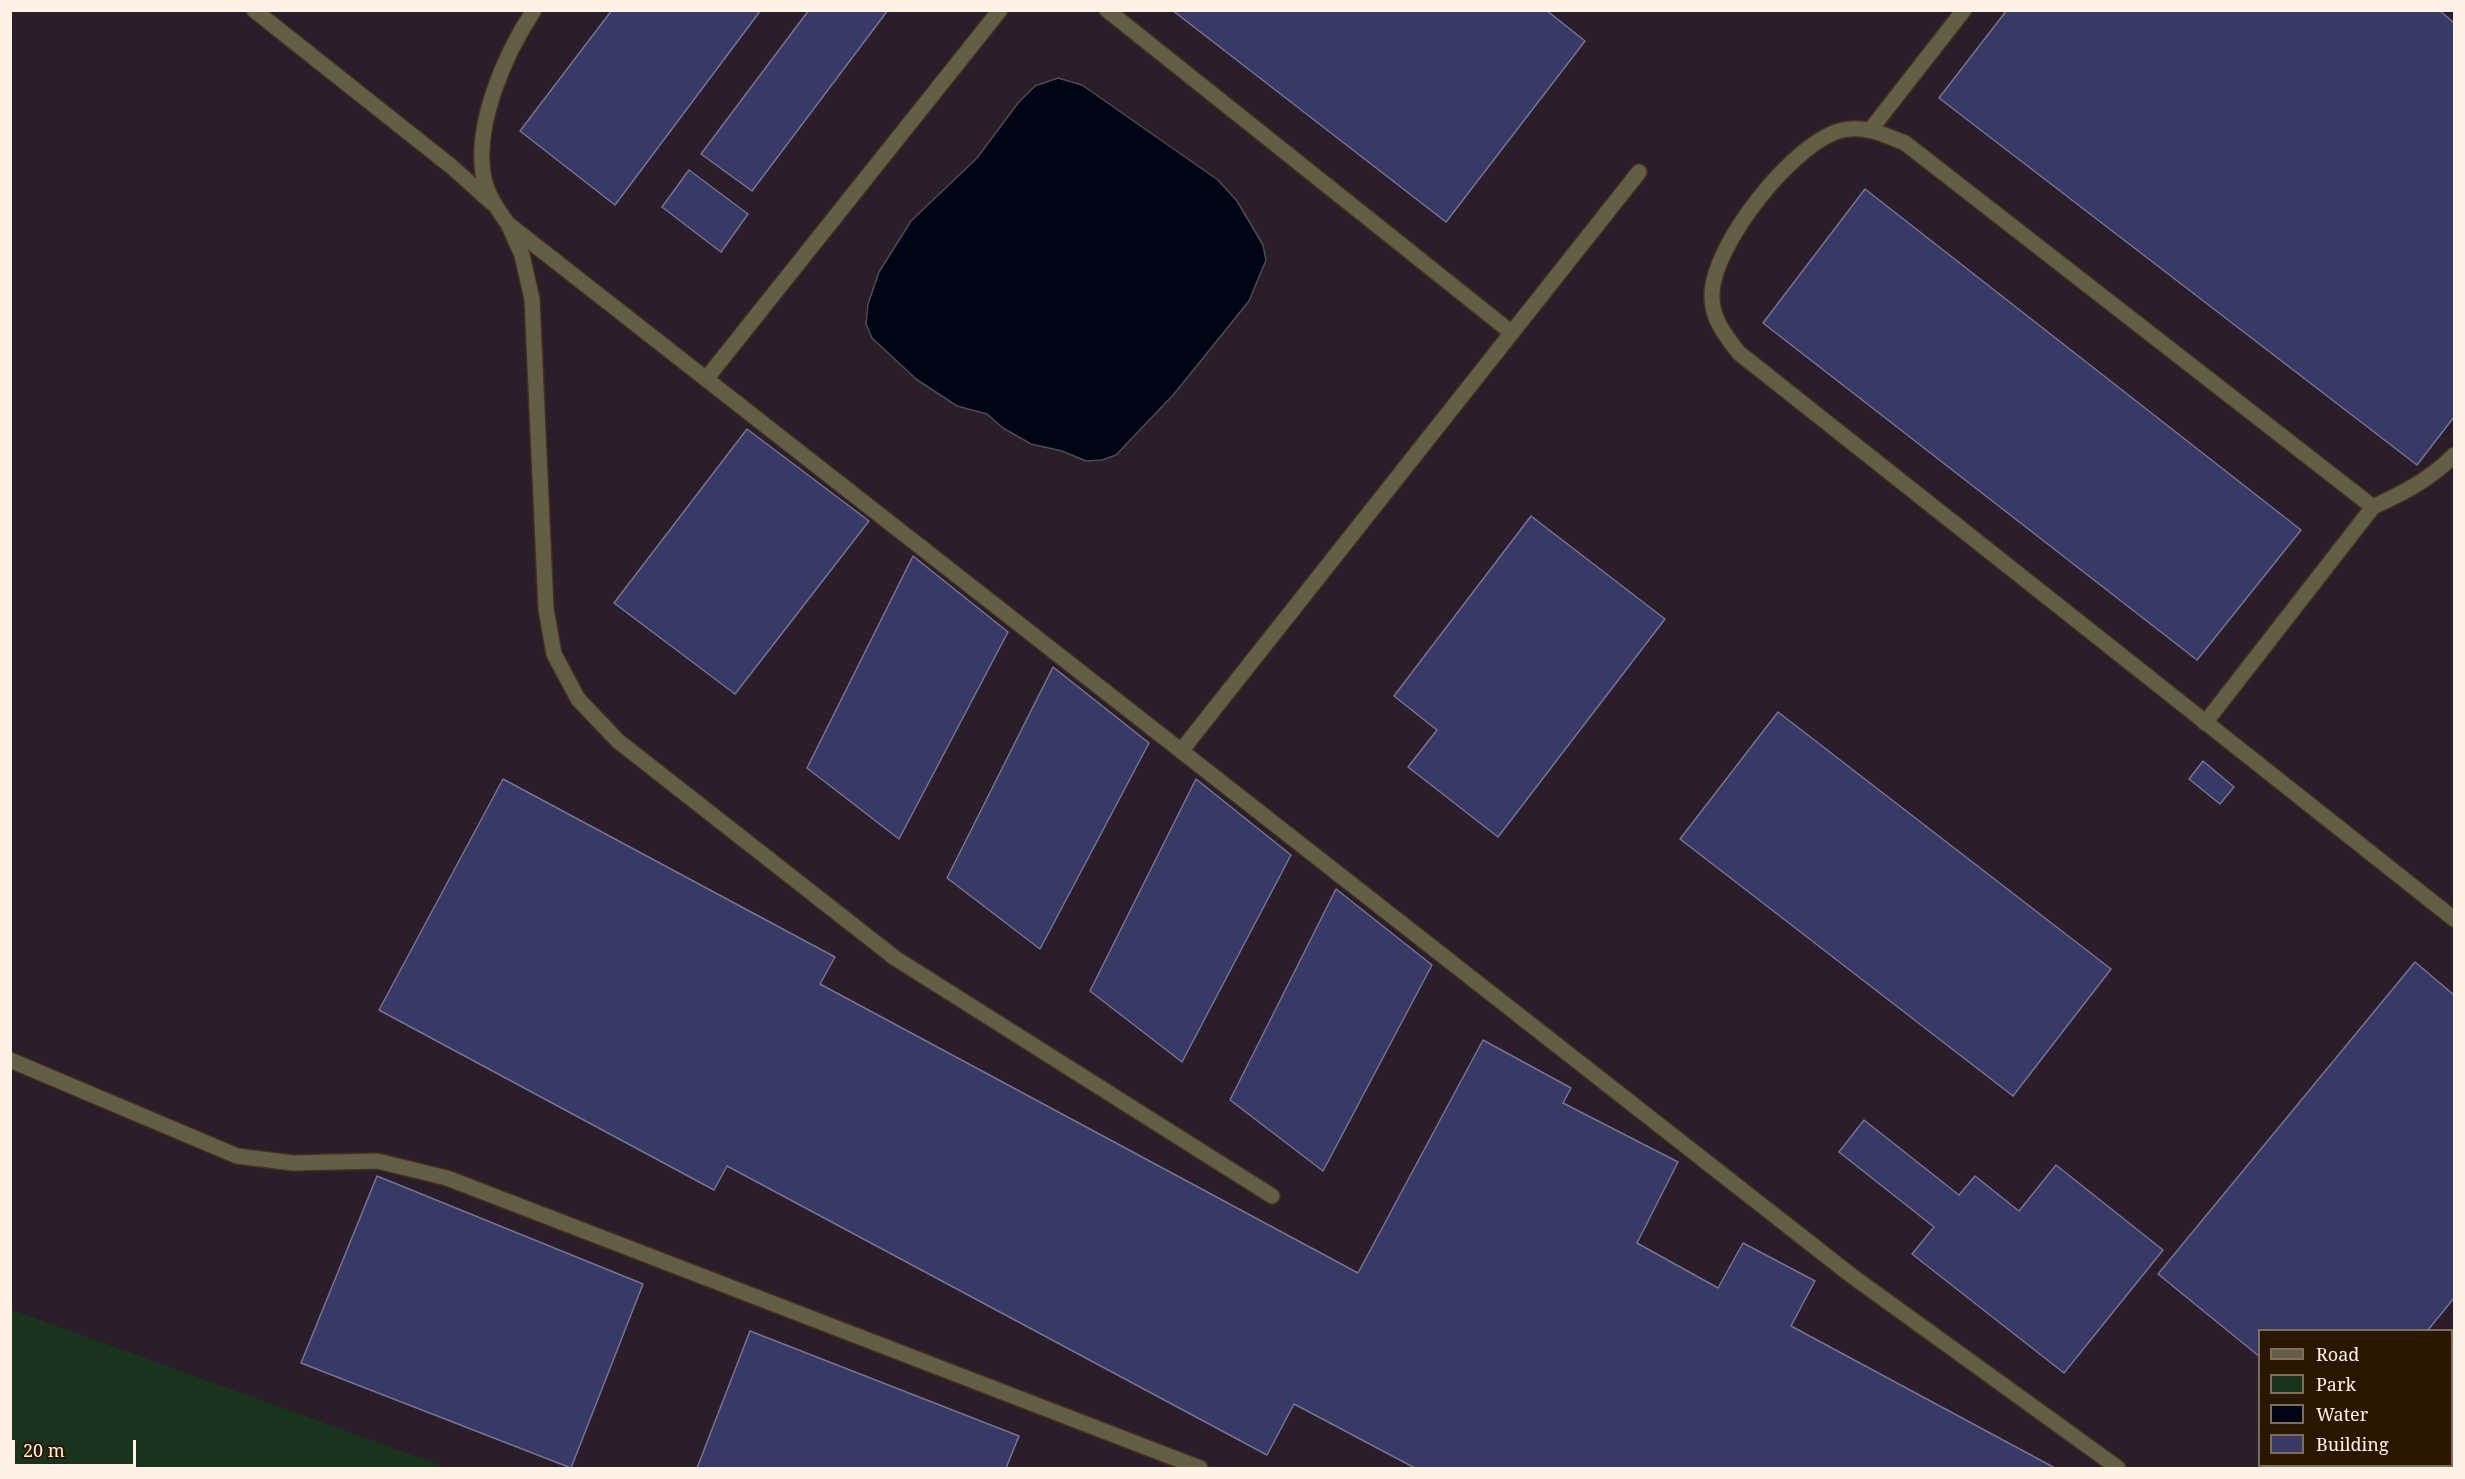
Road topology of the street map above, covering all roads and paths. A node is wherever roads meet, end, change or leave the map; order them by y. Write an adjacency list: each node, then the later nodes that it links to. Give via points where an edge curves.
1 (254, 10): 8 (lane, via 452,167)
2 (534, 10): 8 (lane, via 502,68 489,105 483,149 484,179)
3 (1000, 10): 11 (lane)
4 (1107, 10): 10 (lane)
5 (1965, 10): 6 (lane)
6 (1871, 129): 13 (lane, via 1905,143); 14 (lane, via 1843,130 1815,142 1790,163 1734,232 1717,263 1712,296 1717,324 1739,353)
7 (1638, 172): 10 (lane)
8 (494, 205): 9 (lane)
9 (508, 224): 11 (lane); 18 (lane, via 522,255 532,299 546,609 554,654 578,699 618,741 895,958)
10 (1512, 333): 15 (lane)
11 (706, 379): 15 (lane)
12 (2454, 455): 13 (lane, via 2412,489)
13 (2373, 507): 14 (lane)
14 (2205, 723): 16 (lane)
15 (1181, 752): 20 (lane, via 1852,1276)
16 (2454, 919)
17 (10, 1059): 19 (lane, via 237,1156 293,1162 377,1161 447,1178)
18 (1272, 1196)
19 (1200, 1468)
20 (2118, 1468)

